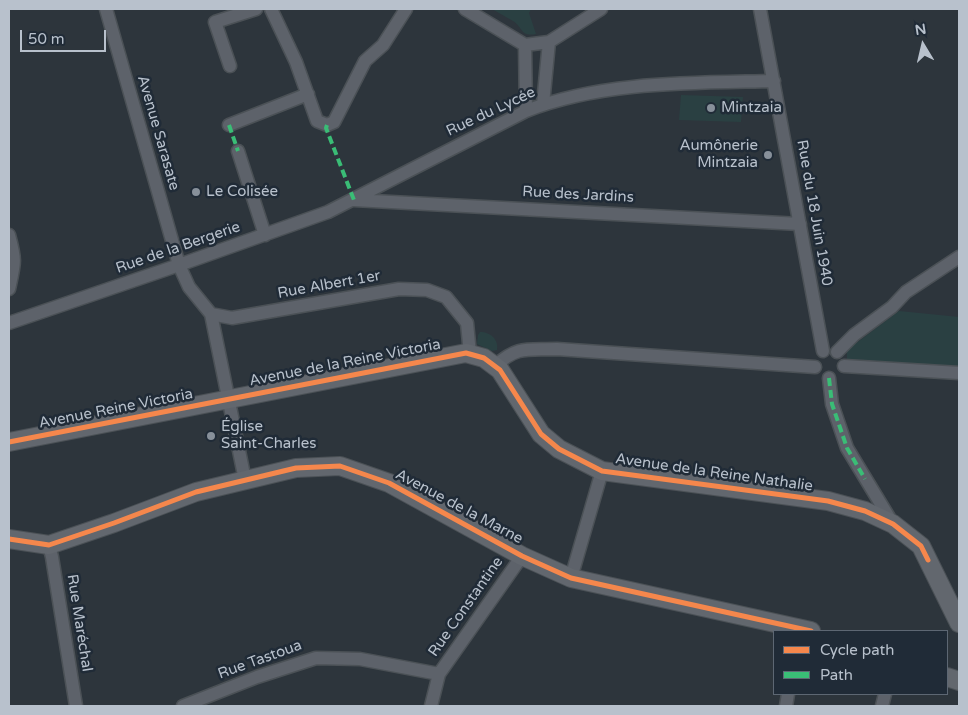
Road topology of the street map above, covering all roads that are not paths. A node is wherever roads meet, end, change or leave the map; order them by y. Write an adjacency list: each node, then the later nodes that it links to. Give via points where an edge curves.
1 (106, 9): 22 (street, Avenue Sarasate)
2 (256, 9): 10 (street, via 215,22)
3 (271, 9): 12 (street)
4 (406, 9): 12 (street, via 383,45 365,61 334,122 327,125 317,121)
5 (465, 9): 9 (street)
6 (601, 9): 8 (street)
7 (760, 9): 11 (street, Rue du 18 Juin 1940)
8 (549, 42): 9 (street); 13 (street)
9 (525, 45): 14 (street)
10 (230, 66)
11 (774, 81): 13 (street, Rue du Lycée, via 684,83 601,91); 18 (street, Rue du 18 Juin 1940)
12 (308, 94): 15 (street)
13 (543, 104): 14 (street, Rue du Lycée)
14 (526, 110): 17 (street, Rue du Lycée)
15 (229, 125)
16 (238, 151): 20 (street)
17 (354, 200): 18 (street, Rue des Jardins); 20 (street, Rue de la Bergerie)
18 (800, 224): 28 (street, Rue du 18 Juin 1940)
19 (9, 234): 24 (street, via 15,267)
20 (265, 234): 22 (street, Rue de la Bergerie)
21 (959, 257): 25 (street, via 906,292)
22 (179, 265): 26 (street, via 189,287); 27 (street, Rue de la Bergerie)
23 (959, 268): 25 (street)
24 (9, 289)
25 (892, 307): 29 (street)
26 (212, 314): 30 (street, Rue Albert 1er, via 232,318 399,290 427,290 446,297 467,322); 36 (street)
27 (10, 320)
28 (823, 352): 29 (street); 33 (street, via 816,358)
29 (837, 352): 32 (street)
30 (468, 353): 31 (main road, Avenue de la Reine Nathalie, via 484,358); 36 (main road, Avenue de la Reine Victoria)
31 (494, 366): 33 (street, via 507,355 520,350 557,349); 38 (main road, Avenue de la Reine Nathalie, via 508,381 541,434 559,449)
32 (844, 366): 34 (street); 35 (street, via 837,376)
33 (816, 367): 35 (street, via 820,375)
34 (959, 373)
35 (829, 378): 40 (street, via 832,404 846,448)
36 (228, 399): 37 (main road, Avenue Reine Victoria); 39 (street)
37 (9, 442)
38 (602, 471): 40 (main road, Avenue de la Reine Nathalie, via 828,501 865,511); 44 (street)
39 (244, 480): 42 (main road, Avenue de la Marne, via 196,492); 43 (main road, Avenue de la Marne, via 296,468 340,466 389,483)
40 (893, 524): 45 (main road, Avenue de la Reine Nathalie, via 921,546)
41 (9, 539): 42 (main road, Avenue de la Marne)
42 (48, 544): 48 (street, Rue Maréchal)
43 (522, 556): 44 (main road, Avenue de la Marne); 47 (street, Rue Constantine)
44 (571, 578): 46 (main road, Avenue de la Marne)
45 (959, 623)
46 (802, 630)
47 (439, 674): 49 (street, Rue Tastoua, via 360,659 316,658); 50 (street, Rue Constantine)
48 (76, 706)
49 (183, 706)
50 (431, 706)

